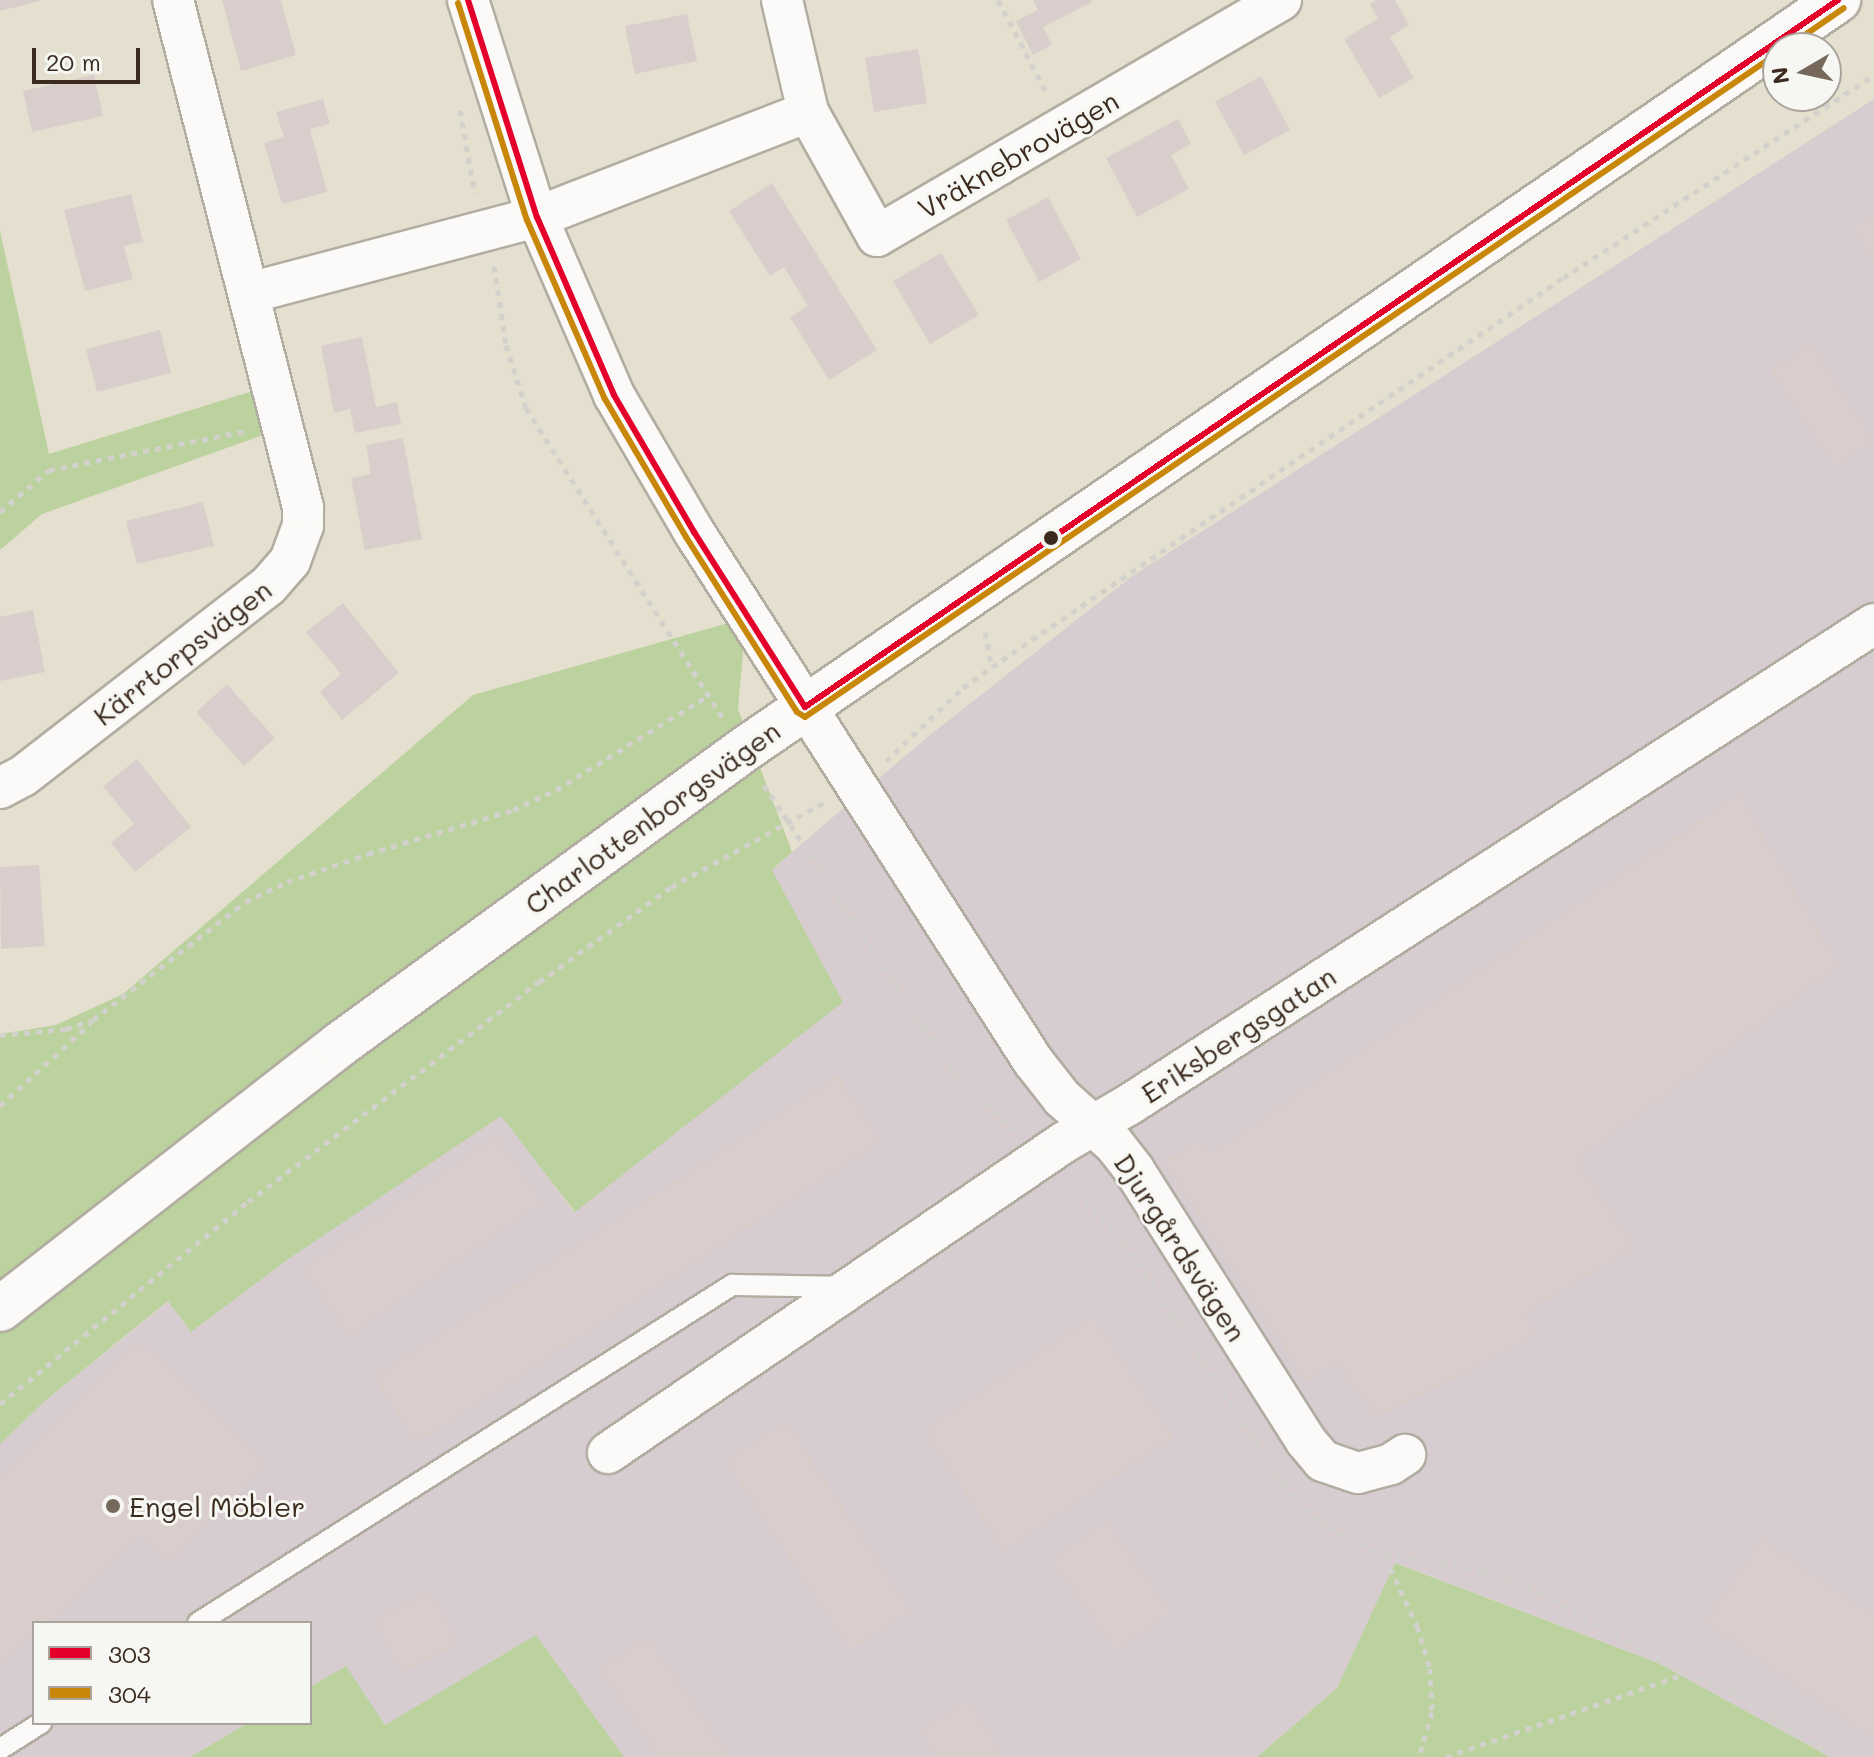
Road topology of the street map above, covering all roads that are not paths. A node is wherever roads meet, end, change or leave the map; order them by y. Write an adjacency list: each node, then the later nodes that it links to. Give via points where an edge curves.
1 (173, 0): 8 (street, Kärrtorpsvägen)
2 (468, 0): 7 (street, Djurgårdsvägen)
3 (782, 0): 6 (street, Vräknebrovägen)
4 (1281, 0): 6 (street, Vräknebrovägen, via 877,236)
5 (1838, 0): 10 (main road, Charlottenborgsvägen)
6 (808, 112): 7 (street)
7 (537, 217): 8 (street); 10 (street, Djurgårdsvägen, via 614,395)
8 (249, 293): 11 (street, Kärrtorpsvägen, via 303,507 298,544 281,574 36,767)
9 (1874, 624): 12 (street, Eriksbergsgatan)
10 (805, 707): 12 (street, Djurgårdsvägen, via 1033,1061); 14 (main road, Charlottenborgsvägen, via 339,1045)
11 (0, 788)
12 (1092, 1125): 13 (street, Eriksbergsgatan); 16 (street, Djurgårdsvägen, via 1134,1170 1323,1461 1358,1473)
13 (854, 1287): 15 (street, Eriksbergsgatan); 17 (lane, via 732,1285)
14 (0, 1309)
15 (608, 1453)
16 (1405, 1455)
17 (201, 1621)
18 (38, 1725): 19 (lane)
19 (0, 1749)

